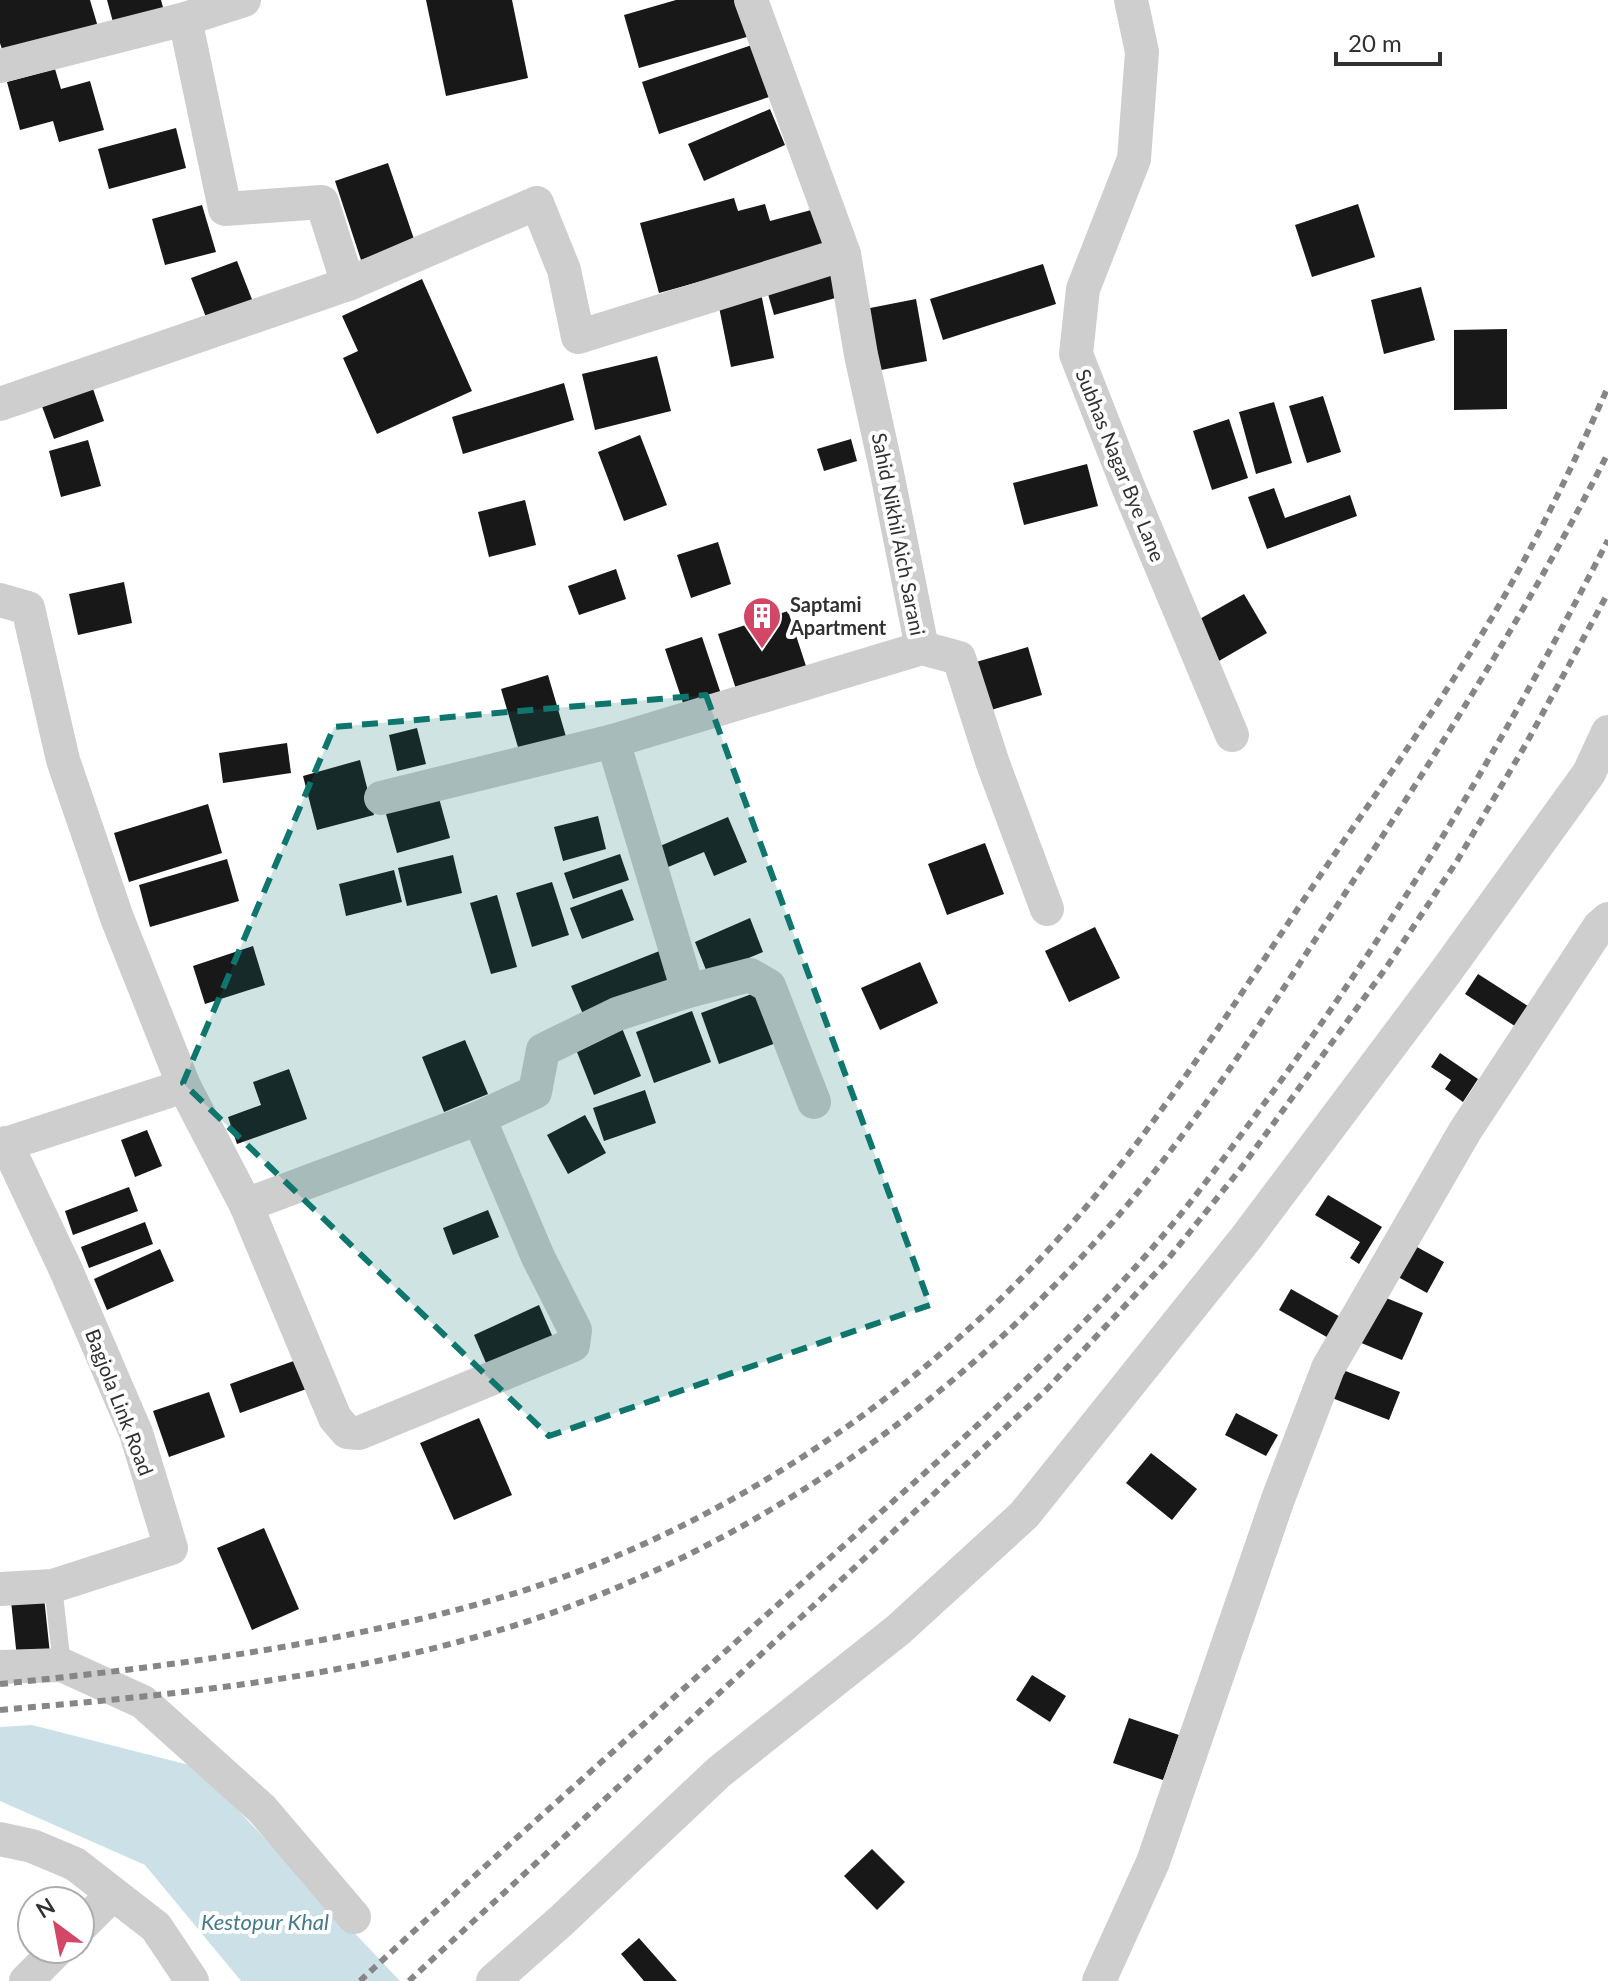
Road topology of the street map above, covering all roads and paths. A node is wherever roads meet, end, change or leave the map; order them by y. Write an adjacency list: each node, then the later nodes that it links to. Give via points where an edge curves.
1 (244, 0): 4 (street)
2 (751, 0): 6 (street, Sahid Nikhil Aich Sarani)
3 (1131, 0): 12 (street, Subhas Nagar Bye Lane, via 1142,52 1134,159 1083,289 1076,354)
4 (185, 19): 5 (street); 7 (street, via 225,209 322,202)
5 (0, 66)
6 (844, 254): 7 (street, via 578,337 564,270 537,203); 10 (street, Sahid Nikhil Aich Sarani)
7 (348, 284): 8 (street)
8 (0, 404)
9 (0, 600): 19 (street, via 28,608 63,760 117,918)
10 (922, 648): 13 (street, Sahid Nikhil Aich Sarani); 16 (street, via 959,658)
11 (1608, 732): 14 (street)
12 (1232, 735)
13 (613, 741): 15 (street, Sahid Nikhil Aich Sarani); 18 (street)
14 (1598, 785): 35 (street, via 1447,970 1246,1238 1024,1515 898,1630 719,1772)
15 (381, 798)
16 (1047, 909)
17 (1608, 919): 36 (street, via 1465,1131 1328,1368 1153,1862)
18 (688, 991): 20 (street, via 750,975 769,986); 21 (street, via 617,1014 543,1050 535,1092)
19 (184, 1086): 22 (street); 23 (street)
20 (814, 1102)
21 (479, 1118): 23 (street); 23 (street, via 575,1330 573,1345 359,1433 347,1432 335,1418)
22 (3, 1144): 24 (street, Bagjola Link Road, via 65,1268 136,1433 171,1548)
23 (246, 1205)
24 (53, 1586): 25 (street, Bagjola Link Road); 26 (lane)
25 (0, 1589)
26 (62, 1665): 27 (street); 31 (street, via 143,1702 262,1809)
27 (0, 1667)
28 (0, 1839): 29 (street, via 75,1864)
29 (113, 1894): 30 (street); 34 (street, via 156,1927)
30 (96, 1911)
31 (354, 1917)
32 (42, 1965): 33 (street)
33 (26, 1981)
34 (192, 1981)
35 (493, 1981)
36 (1099, 1981)

